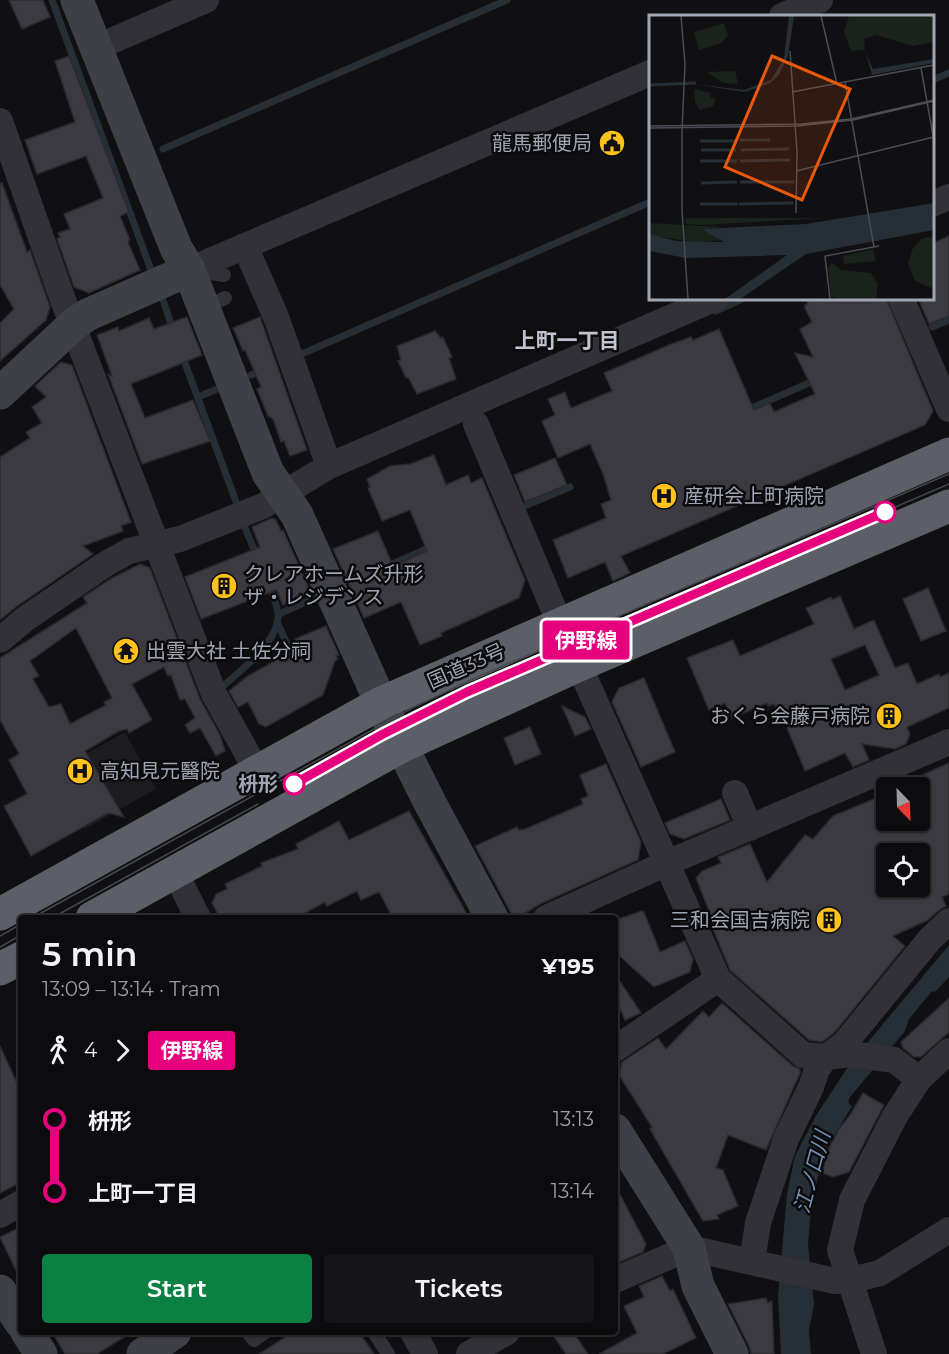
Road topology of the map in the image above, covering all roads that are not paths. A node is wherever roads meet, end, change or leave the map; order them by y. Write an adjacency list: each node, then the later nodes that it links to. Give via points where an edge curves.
1 (77, 0): 7 (street)
2 (206, 0): 7 (street)
3 (777, 0): 5 (street)
4 (820, 0): 6 (street)
5 (783, 15)
6 (785, 15)
7 (95, 48): 13 (street, via 176,248)
8 (649, 74): 12 (street)
9 (0, 121): 17 (street)
10 (949, 197): 11 (street)
11 (934, 204)
12 (245, 246): 13 (street); 22 (street, via 276,317)
13 (189, 270): 14 (lane); 17 (street); 23 (street, via 214,303 268,473)
14 (224, 275)
15 (711, 300): 22 (street, via 490,390)
16 (902, 300): 19 (street)
17 (74, 324): 18 (street); 25 (street)
18 (0, 393)
19 (949, 409)
20 (476, 424): 26 (street, via 496,453)
21 (949, 454): 26 (highway, 国道33号)
22 (329, 466): 23 (street)
23 (282, 494): 25 (street, via 263,506); 29 (street, via 297,515)
24 (949, 506): 28 (highway)
25 (156, 545): 27 (street, via 129,551 104,565); 32 (street, via 214,694)
26 (560, 624): 29 (highway, 国道33号)
27 (0, 640)
28 (579, 665): 31 (highway); 35 (street)
29 (381, 703): 31 (street); 32 (highway, 国道33号)
30 (949, 742): 34 (street)
31 (402, 746): 36 (highway); 40 (street)
32 (257, 771): 37 (highway, 国道33号)
33 (735, 793): 34 (street)
34 (750, 828): 35 (street)
35 (667, 863): 41 (street); 45 (street)
36 (175, 872): 38 (highway); 39 (street)
37 (0, 914)
38 (97, 915)
39 (196, 915)
40 (490, 915)
41 (553, 915)
42 (949, 921): 48 (street, via 930,939)
43 (18, 960): 44 (highway)
44 (0, 969)
45 (718, 979): 46 (street); 48 (street, via 803,1055)
46 (618, 1047)
47 (949, 1051): 49 (street)
48 (839, 1055): 49 (street, via 894,1060); 55 (street, via 817,1069 786,1139 758,1223)
49 (918, 1079): 57 (street, via 852,1200 840,1250)
50 (618, 1135): 54 (street)
51 (18, 1205): 52 (street)
52 (0, 1215)
53 (949, 1230): 57 (street, via 880,1273)
54 (689, 1248): 55 (street); 56 (street); 68 (street, via 698,1286)
55 (760, 1264): 57 (street, via 835,1281)
56 (618, 1279)
57 (851, 1280): 69 (street)
58 (0, 1291): 59 (street)
59 (18, 1318)
60 (29, 1335): 64 (street)
61 (376, 1335): 65 (lane)
62 (415, 1335): 66 (street)
63 (500, 1342): 67 (street)
64 (41, 1354)
65 (388, 1354)
66 (425, 1354)
67 (469, 1354)
68 (732, 1354)
69 (874, 1354)

